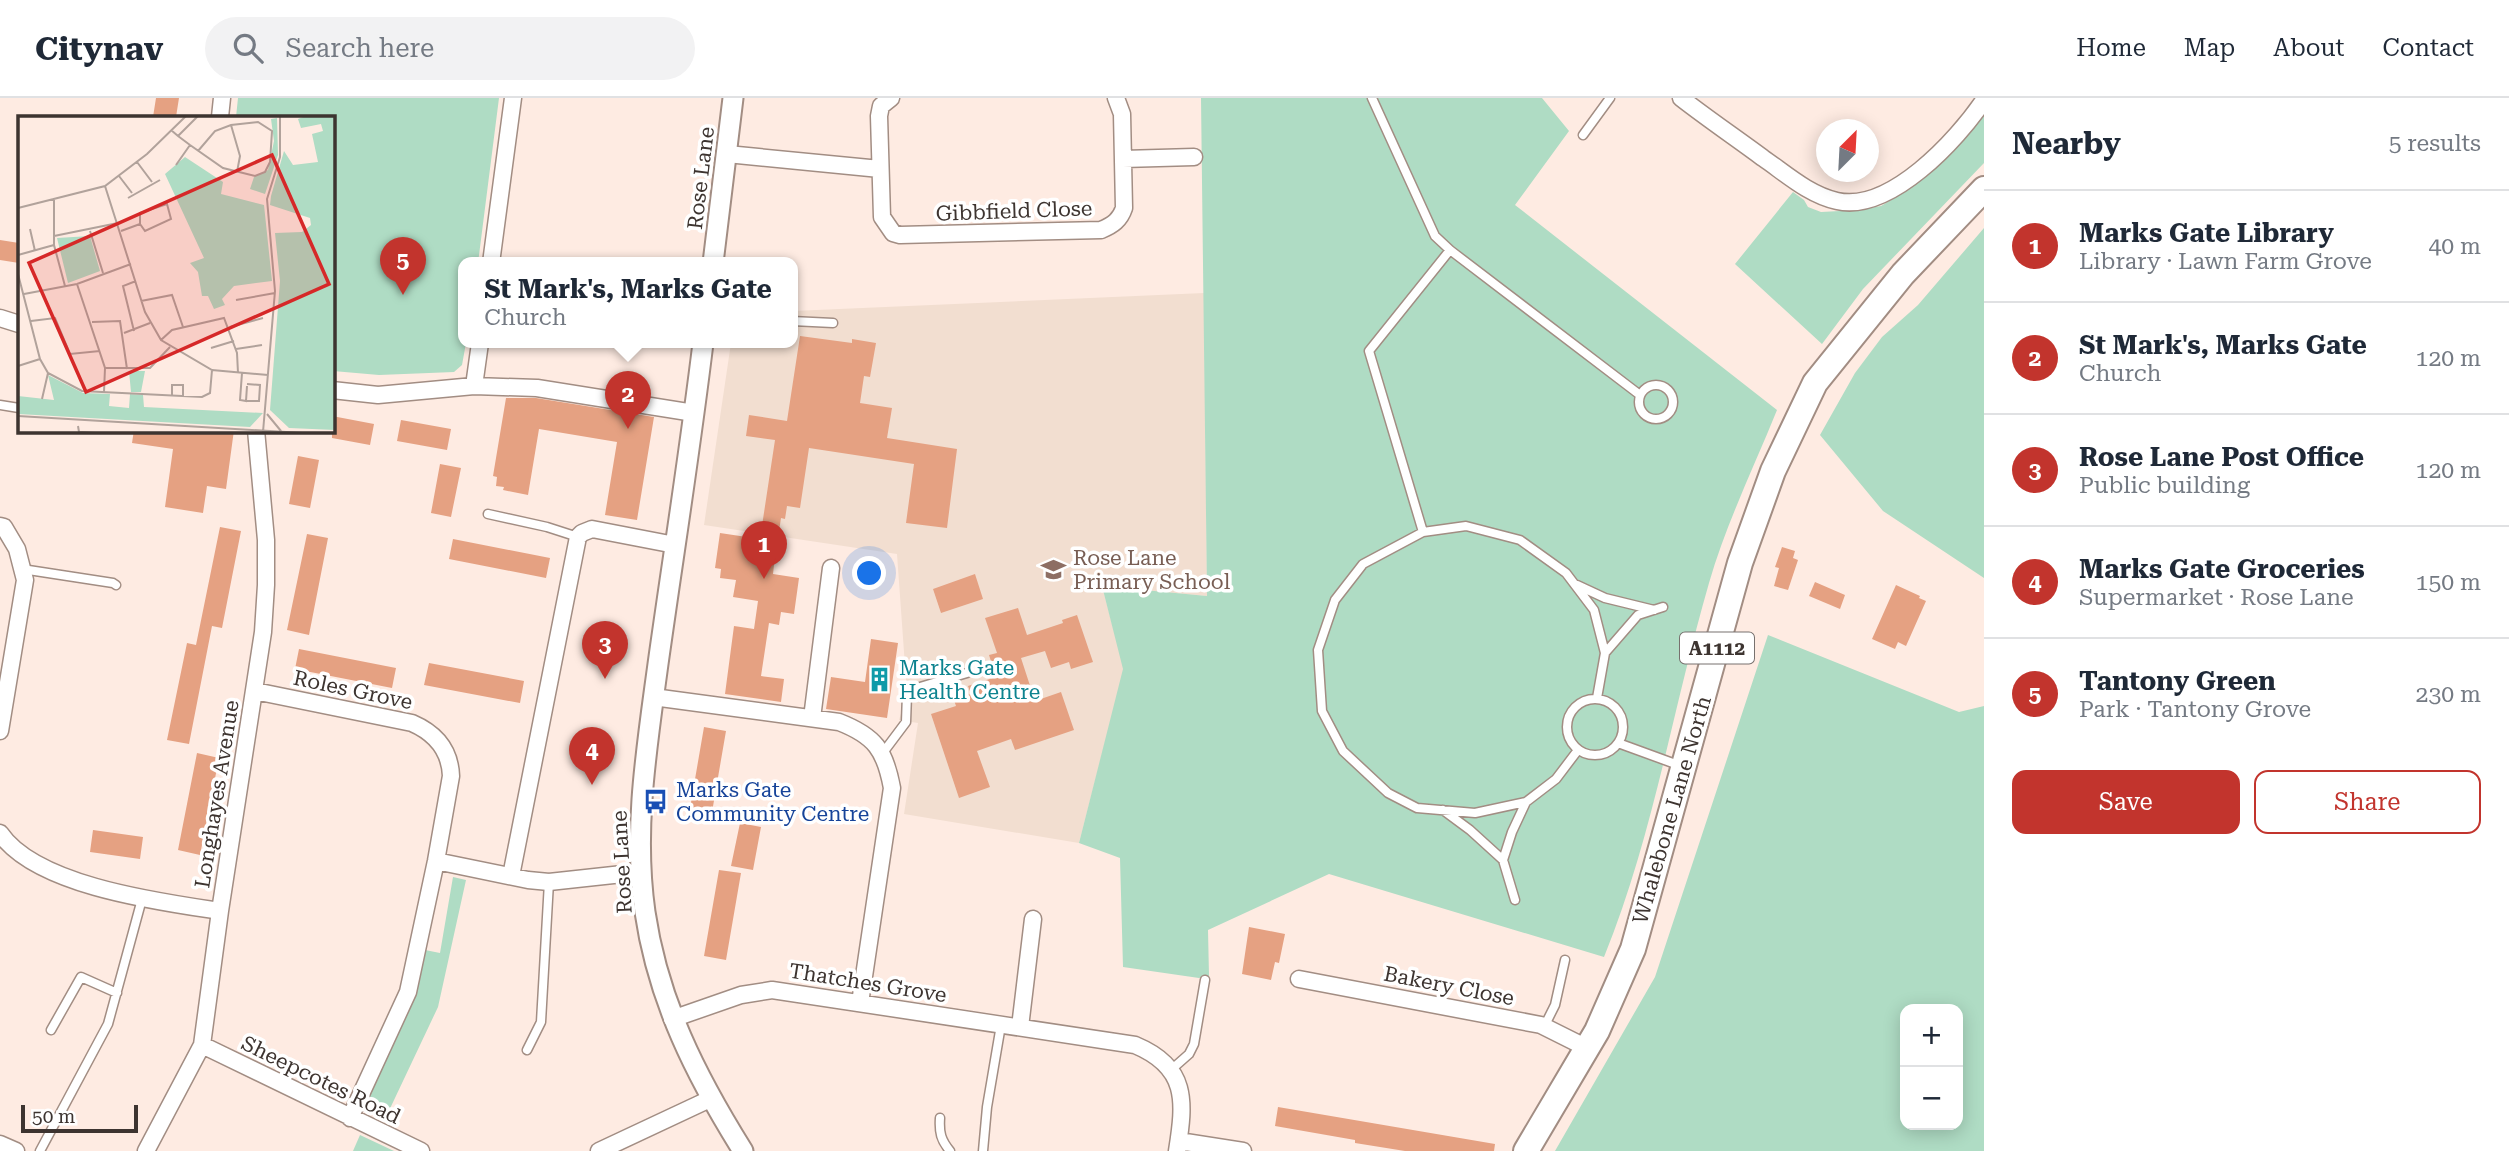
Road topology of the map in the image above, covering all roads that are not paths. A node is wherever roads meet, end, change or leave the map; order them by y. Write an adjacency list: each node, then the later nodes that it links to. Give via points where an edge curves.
1 (222, 98): 10 (street)
2 (513, 98): 18 (street)
3 (733, 98): 12 (street, Rose Lane)
4 (891, 98): 15 (street, Gibbfield Close, via 881,106 879,116)
5 (1116, 98): 14 (street, Gibbfield Close, via 1122,114)
6 (1372, 98): 17 (lane, via 1435,236)
7 (1610, 98): 11 (lane)
8 (1984, 100): 9 (street, via 1922,169 1889,193 1862,202 1837,201 1807,189)
9 (1692, 101)
10 (220, 116)
11 (1583, 135)
12 (727, 154): 15 (street); 19 (street, Rose Lane)
13 (1194, 157): 14 (street)
14 (1123, 159): 15 (street, Gibbfield Close, via 1124,208 1113,225 1101,230 893,233 882,217)
15 (880, 169)
16 (1984, 189): 54 (main road, Whalebone Lane North / A1112, via 1903,274 1815,383 1773,471 1741,563)
17 (1450, 250): 28 (lane); 35 (lane, via 1369,351)
18 (492, 257)
19 (714, 257)
20 (0, 318): 23 (street)
21 (798, 321): 22 (lane)
22 (833, 323)
23 (18, 324)
24 (479, 348): 26 (street)
25 (702, 348): 31 (street, Rose Lane)
26 (474, 386): 27 (street, via 378,395); 31 (street, via 537,388)
27 (334, 390)
28 (1640, 395): 28 (lane, via 1649,386 1663,387 1673,405 1662,418 1649,418 1640,408)
29 (0, 405): 30 (lane)
30 (18, 408)
31 (694, 413): 37 (street, Rose Lane)
32 (256, 432): 46 (street, Longhayes Avenue, via 266,585)
33 (488, 514): 36 (lane)
34 (0, 526): 39 (street, via 17,549)
35 (1423, 532): 40 (lane, via 1466,526 1520,540); 56 (lane, via 1363,564 1335,600 1318,650 1322,711 1343,751 1388,793 1417,808)
36 (578, 537): 37 (street, via 592,529); 61 (street)
37 (676, 545): 47 (street, Rose Lane)
38 (831, 568): 49 (street)
39 (22, 569): 41 (lane); 50 (street, via 25,580)
40 (1574, 583): 43 (lane, via 1605,598); 44 (lane, via 1594,610)
41 (116, 585)
42 (1663, 607): 43 (lane)
43 (1654, 610): 44 (lane, via 1637,615)
44 (1605, 653): 48 (lane)
45 (967, 673): 53 (lane, via 911,690 906,722)
46 (254, 691): 59 (street, Roles Grove, via 402,721 433,736 448,756 452,776); 65 (street, Longhayes Avenue)
47 (653, 697): 49 (street); 60 (street, Rose Lane, via 642,782)
48 (1597, 698): 51 (lane, via 1619,712 1623,727); 52 (lane, via 1583,701 1571,712 1567,733)
49 (812, 718): 53 (street, via 863,732)
50 (0, 731)
51 (1618, 743): 52 (lane, via 1598,755); 54 (lane)
52 (1577, 750): 55 (lane, via 1556,779)
53 (883, 754): 71 (street, via 892,788)
54 (1684, 767): 78 (main road, Whalebone Lane North / A1112, via 1633,949)
55 (1526, 802): 56 (lane, via 1475,813); 58 (lane)
56 (1443, 810): 58 (lane)
57 (0, 833): 63 (street, via 8,845 57,874)
58 (1503, 860): 64 (lane)
59 (436, 861): 61 (street); 82 (street, Roles Grove, via 408,992)
60 (642, 872): 62 (street); 72 (street, Rose Lane, via 645,912)
61 (511, 876): 62 (street)
62 (549, 882): 79 (lane, via 541,1022)
63 (142, 899): 65 (street); 70 (lane)
64 (1514, 900)
65 (220, 911): 77 (street, Longhayes Avenue)
66 (1033, 919): 74 (street)
67 (1565, 960): 75 (lane)
68 (1299, 979): 75 (street, Bakery Close)
69 (1205, 980): 80 (lane, via 1194,1044)
70 (117, 993): 76 (lane, via 80,977); 87 (lane, via 108,1024)
71 (860, 1003): 72 (street, Thatches Grove, via 772,990 741,995); 73 (street, Thatches Grove)
72 (672, 1018): 81 (street, Rose Lane)
73 (1001, 1025): 74 (street, Thatches Grove); 93 (lane)
74 (1020, 1027): 80 (street, Thatches Grove, via 1135,1045 1152,1051)
75 (1545, 1027): 78 (street, Bakery Close)
76 (51, 1030)
77 (202, 1045): 82 (street, Sheepcotes Road); 88 (street, Longhayes Avenue)
78 (1587, 1048): 95 (main road, Whalebone Lane North / A1112)
79 (527, 1050)
80 (1171, 1069): 85 (street, via 1183,1107)
81 (710, 1099): 90 (street); 91 (street, Rose Lane)
82 (349, 1118): 89 (street, Sheepcotes Road)
83 (940, 1118): 92 (lane, via 941,1140)
84 (0, 1144): 86 (street)
85 (1178, 1146): 94 (street)
86 (16, 1151)
87 (40, 1151)
88 (146, 1151)
89 (421, 1151)
90 (599, 1151)
91 (743, 1151)
92 (950, 1151)
93 (983, 1151)
94 (1243, 1151)
95 (1526, 1151)

